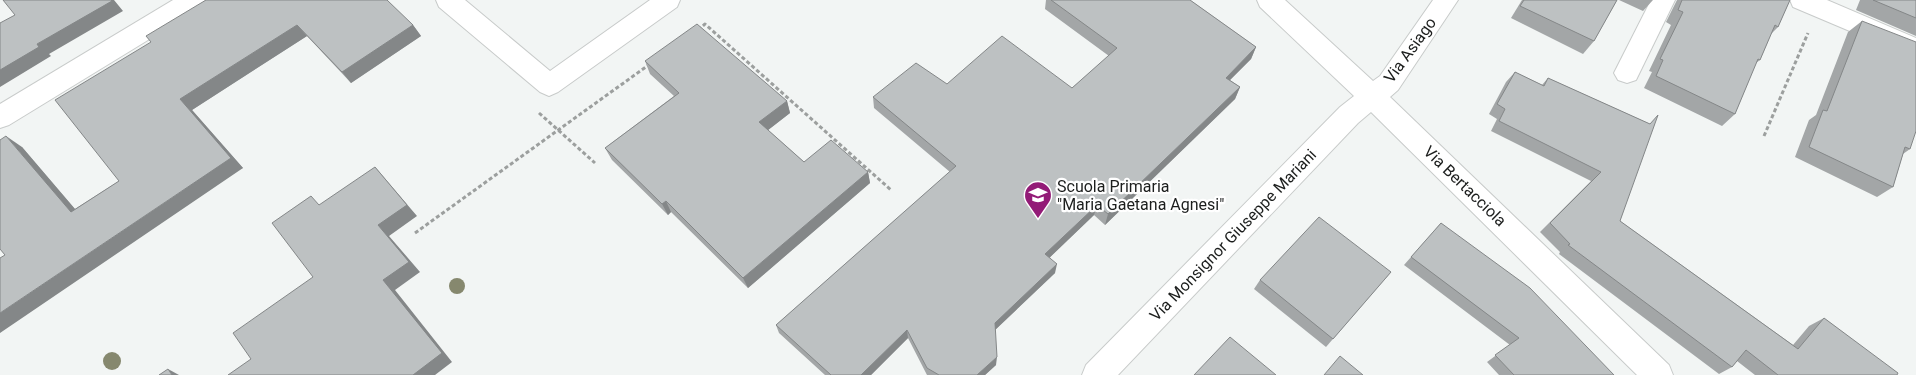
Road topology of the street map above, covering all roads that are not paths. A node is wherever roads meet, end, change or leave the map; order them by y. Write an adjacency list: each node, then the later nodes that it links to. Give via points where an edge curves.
1 (193, 0): 11 (street)
2 (448, 0): 3 (street, via 549,86)
3 (668, 0)
4 (1269, 0): 10 (street, Via Bertacciola)
5 (1446, 0): 10 (street, Via Asiago, via 1389,83)
6 (1663, 0): 9 (street)
7 (1811, 4): 8 (street)
8 (1916, 49)
9 (1628, 73)
10 (1372, 98): 12 (street, Via Monsignor Giuseppe Mariani, via 1349,115); 13 (street, Via Bertacciola)
11 (0, 117)
12 (1097, 375)
13 (1658, 375)

